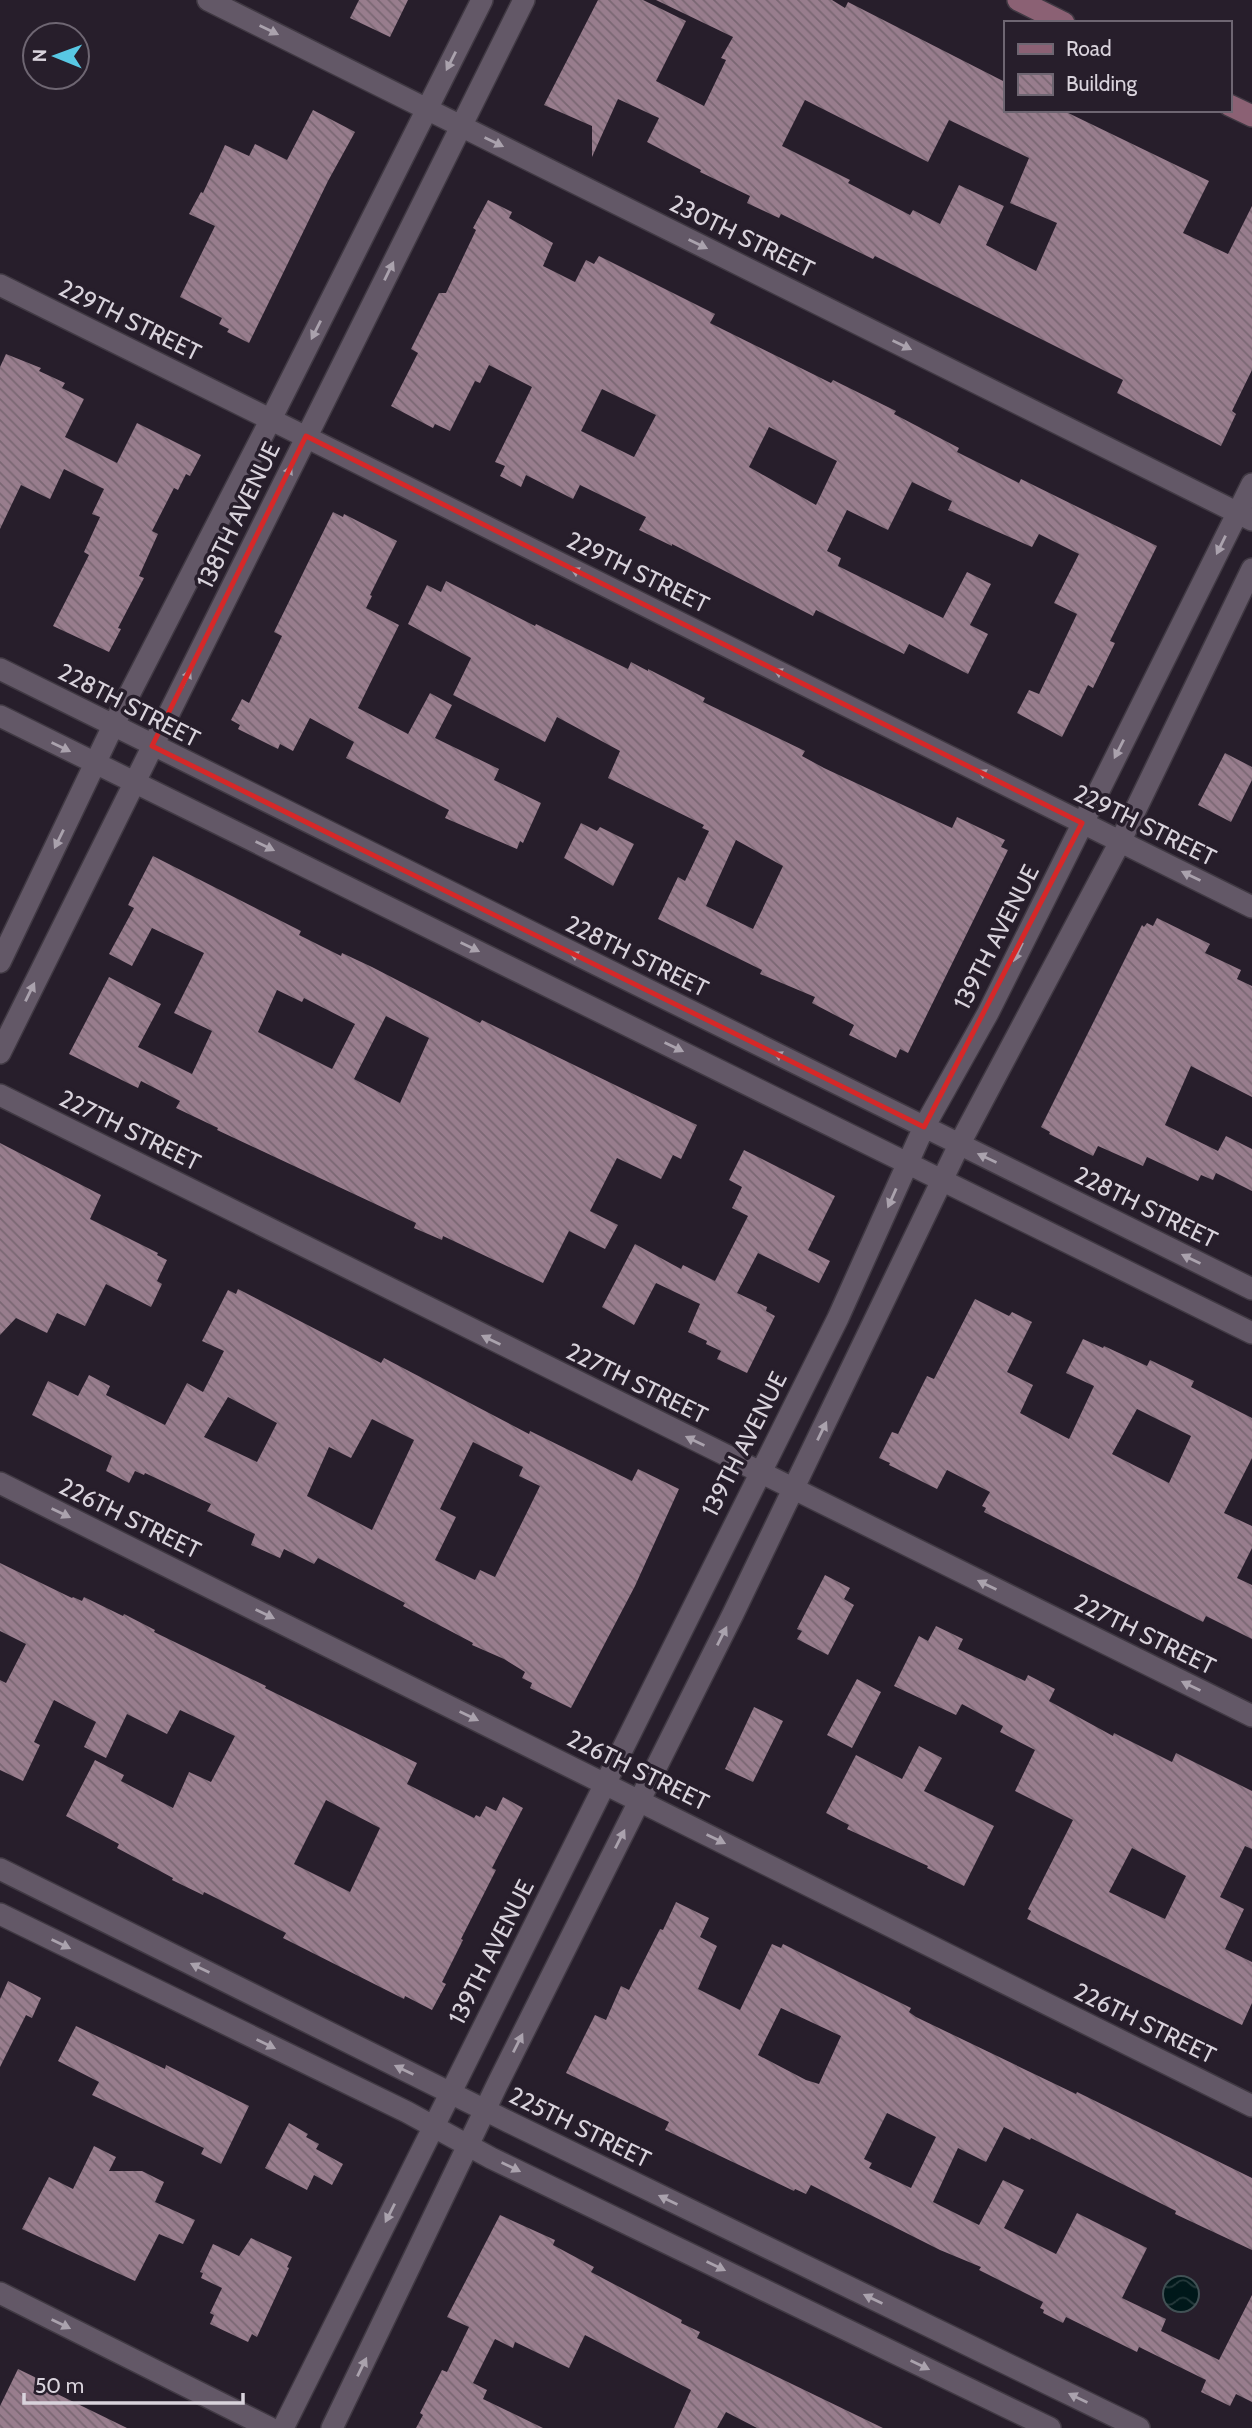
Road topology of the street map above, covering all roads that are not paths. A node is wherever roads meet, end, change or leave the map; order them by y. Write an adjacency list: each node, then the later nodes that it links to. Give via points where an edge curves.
1 (208, 0): 7 (street, 230TH STREET, one-way to 7)
2 (482, 0): 7 (street, 138TH AVENUE, one-way to 7)
3 (524, 0): 9 (street, 138TH AVENUE)
4 (1018, 0): 5 (street)
5 (1060, 21)
6 (1231, 106): 8 (street)
7 (427, 109): 9 (street, 230TH STREET); 11 (street, 138TH AVENUE, one-way to 11)
8 (1252, 116)
9 (461, 126): 12 (street, 138TH AVENUE, one-way to 9); 14 (street, 230TH STREET, one-way to 14)
10 (0, 285): 11 (street, 229TH STREET)
11 (271, 419): 12 (street, 229TH STREET); 18 (street, 138TH AVENUE)
12 (306, 436): 19 (street, 138TH AVENUE, one-way to 12); 22 (street, 229TH STREET, one-way to 12)
13 (1252, 484): 14 (street, 139TH AVENUE)
14 (1245, 516): 22 (street, 139TH AVENUE, one-way to 22)
15 (1252, 569): 23 (street)
16 (0, 669): 18 (street, 228TH STREET)
17 (0, 716): 20 (street, one-way to 20)
18 (113, 726): 19 (street, 228TH STREET); 20 (street, 138TH AVENUE)
19 (152, 746): 21 (street, 138TH AVENUE); 28 (street, 228TH STREET, one-way to 19)
20 (95, 763): 21 (street); 25 (street, 138TH AVENUE, one-way to 25)
21 (134, 782): 26 (street, 138TH AVENUE, one-way to 21); 30 (street, one-way to 30)
22 (1082, 823): 23 (street, 229TH STREET); 28 (street, 139TH AVENUE, one-way to 28, via 988,1013)
23 (1120, 842): 24 (street, 229TH STREET, one-way to 23); 29 (street)
24 (1252, 907)
25 (0, 962)
26 (0, 1053)
27 (0, 1095): 34 (street, 227TH STREET, one-way to 27)
28 (924, 1127): 29 (street, 228TH STREET); 30 (street, 139TH AVENUE)
29 (959, 1145): 31 (street); 32 (street, 228TH STREET, one-way to 29)
30 (908, 1162): 31 (street); 34 (street, 139TH AVENUE, one-way to 34, via 838,1318)
31 (943, 1179): 33 (street); 36 (street, one-way to 31)
32 (1252, 1289)
33 (1252, 1333)
34 (759, 1473): 36 (street, 227TH STREET); 38 (street, 139TH AVENUE)
35 (0, 1483): 38 (street, 226TH STREET, one-way to 38)
36 (793, 1490): 37 (street, 227TH STREET, one-way to 36); 39 (street, one-way to 36)
37 (1252, 1716)
38 (605, 1783): 39 (street, 226TH STREET); 42 (street, 139TH AVENUE)
39 (639, 1801): 43 (street, 226TH STREET, one-way to 43); 44 (street, one-way to 39)
40 (0, 1869): 42 (street, 225TH STREET, one-way to 40)
41 (0, 1914): 45 (street, one-way to 45)
42 (450, 2093): 44 (street, 225TH STREET); 45 (street, 139TH AVENUE)
43 (1252, 2106)
44 (485, 2110): 46 (street); 52 (street, 225TH STREET, one-way to 44)
45 (433, 2127): 46 (street); 49 (street, 139TH AVENUE, one-way to 49)
46 (468, 2146): 50 (street, one-way to 46); 51 (street, one-way to 51)
47 (0, 2293): 48 (street, one-way to 48)
48 (270, 2428)
49 (283, 2428)
50 (332, 2428)
51 (1049, 2428)
52 (1139, 2428)

